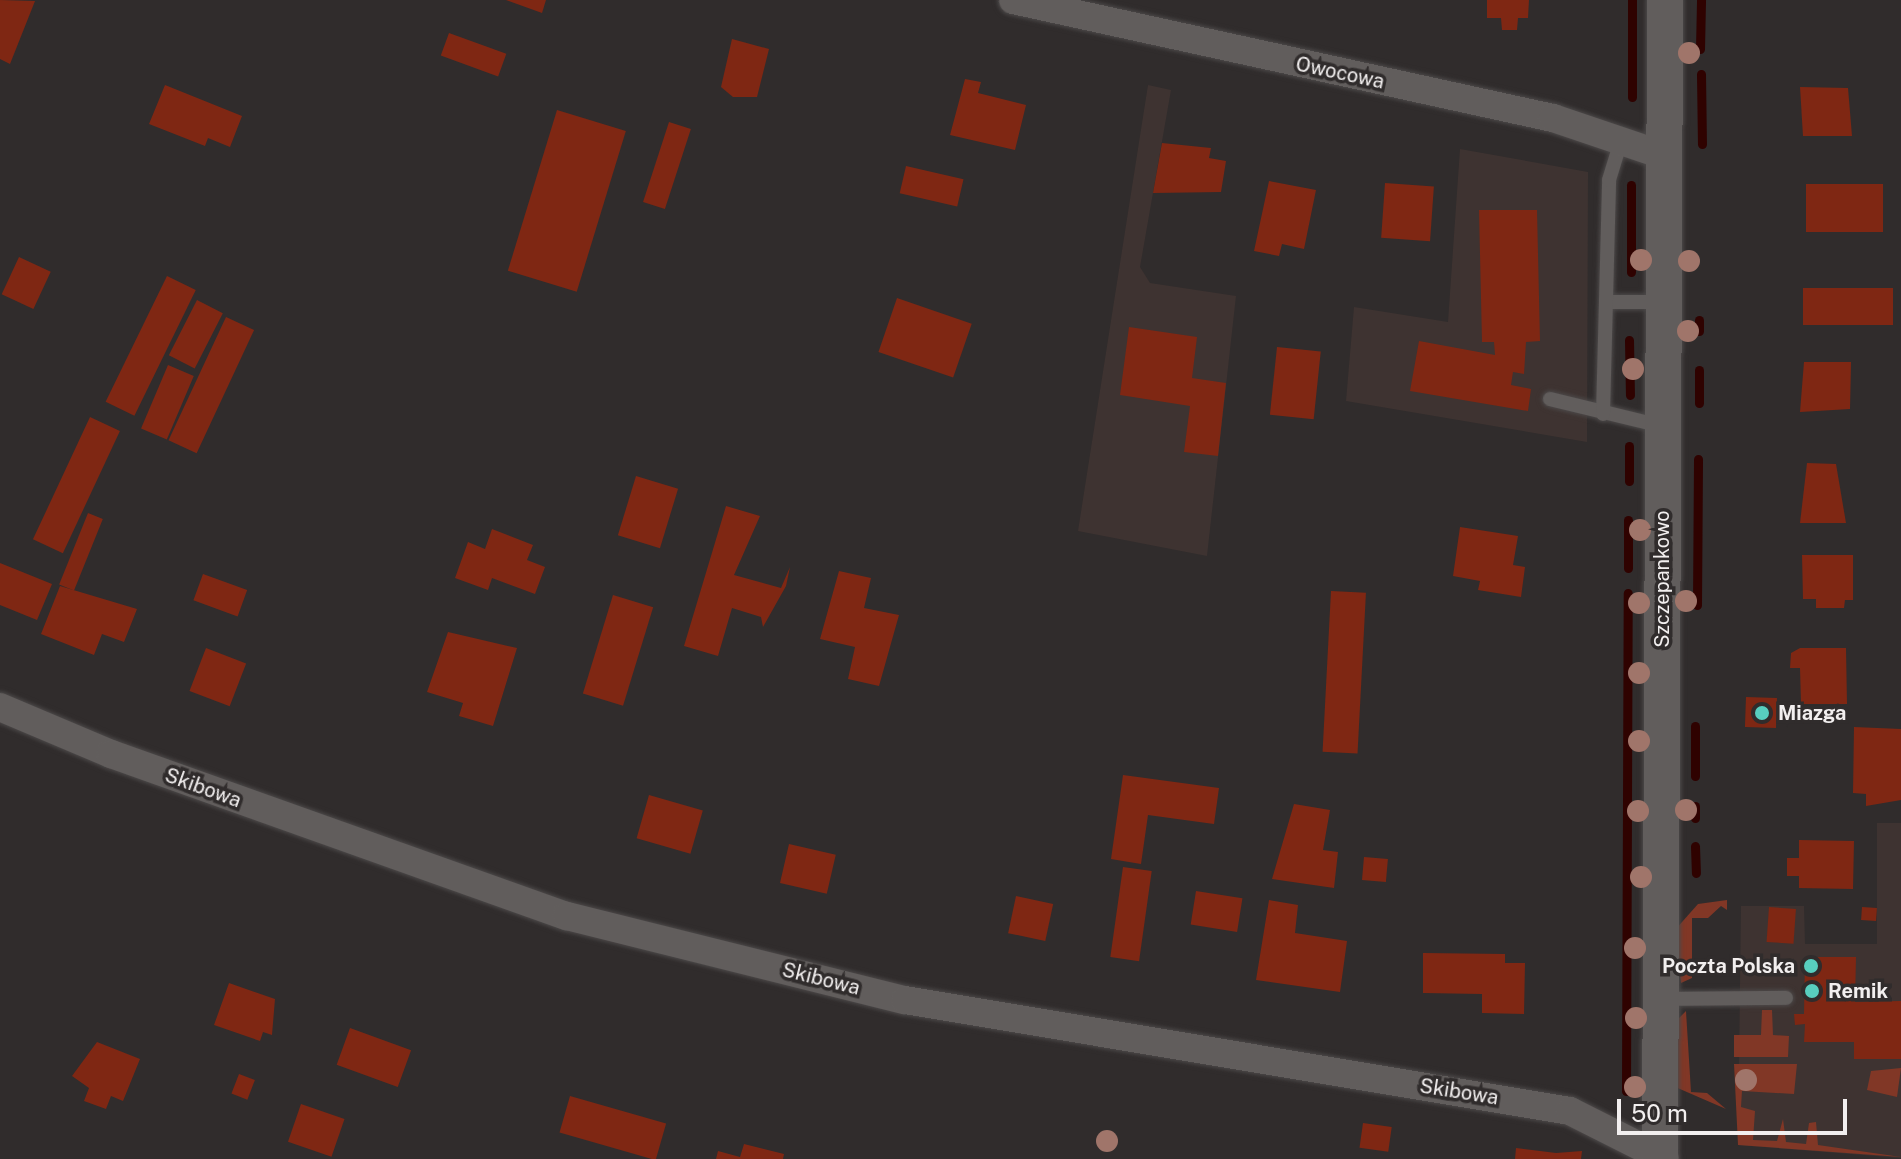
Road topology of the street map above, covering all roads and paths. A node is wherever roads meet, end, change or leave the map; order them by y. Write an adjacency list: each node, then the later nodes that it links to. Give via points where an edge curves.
1 (1013, 0): 3 (street, Owocowa, via 1553,118)
2 (1665, 0): 4 (street, Szczepankowo)
3 (1620, 145): 4 (street, Owocowa); 5 (lane, via 1609,180)
4 (1665, 156): 6 (street, Szczepankowo)
5 (1606, 302): 6 (lane); 8 (lane)
6 (1664, 302): 9 (street, Szczepankowo)
7 (1550, 399): 8 (lane)
8 (1603, 414): 9 (lane)
9 (1663, 426): 12 (street, Szczepankowo)
10 (0, 707): 13 (street, Skibowa, via 111,754 567,916 905,1000 1570,1111)
11 (1786, 998): 12 (lane)
12 (1660, 999): 13 (street, Szczepankowo)
13 (1661, 1159)

